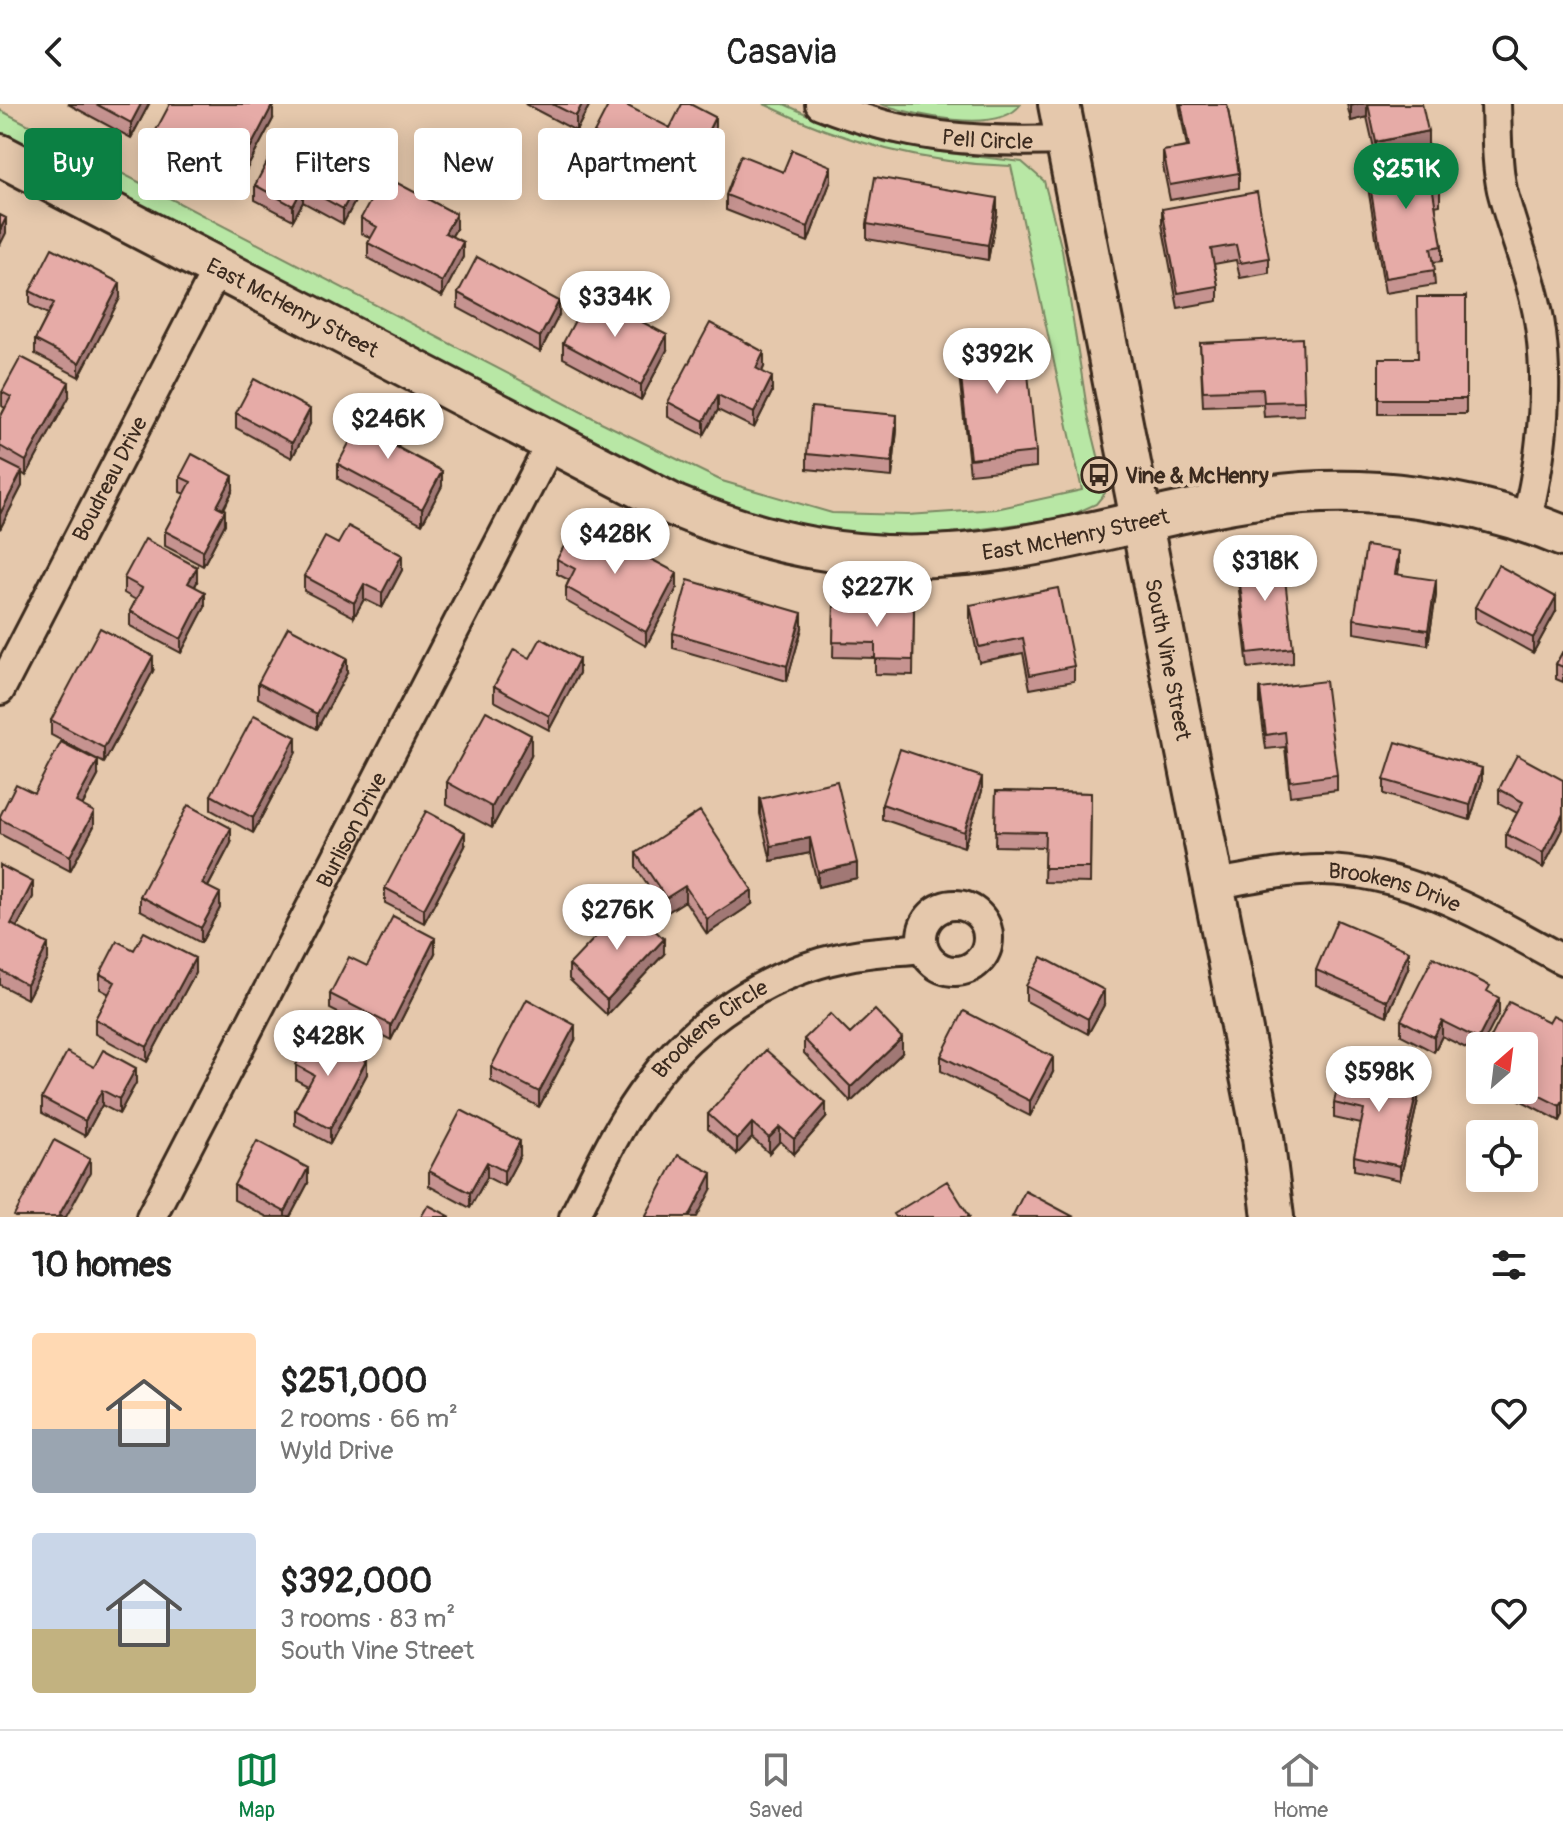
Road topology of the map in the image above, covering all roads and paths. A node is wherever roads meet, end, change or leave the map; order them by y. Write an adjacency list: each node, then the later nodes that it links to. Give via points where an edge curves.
1 (820, 104): 3 (street, Pell Circle, via 915,134 966,140)
2 (1496, 104): 8 (street, via 1502,189 1541,333 1539,469)
3 (1061, 122): 7 (street, South Vine Street)
4 (0, 155): 5 (street, East McHenry Street)
5 (218, 268): 6 (street, East McHenry Street); 10 (street, Boudreau Drive)
6 (551, 443): 7 (street, East McHenry Street, via 721,525 823,551 953,555 1032,545); 14 (street, Burlison Drive)
7 (1141, 521): 8 (street, East McHenry Street, via 1320,491 1429,499); 11 (street, South Vine Street)
8 (1526, 522): 9 (street, East McHenry Street)
9 (1563, 536)
10 (0, 690)
11 (1212, 885): 13 (street, Brookens Drive, via 1270,873 1374,876 1453,902); 16 (street, South Vine Street, via 1263,1137)
12 (923, 948): 15 (street, Brookens Circle, via 845,956 797,970 713,1019 680,1046 648,1085)
13 (1563, 960)
14 (151, 1217)
15 (574, 1217)
16 (1273, 1217)

